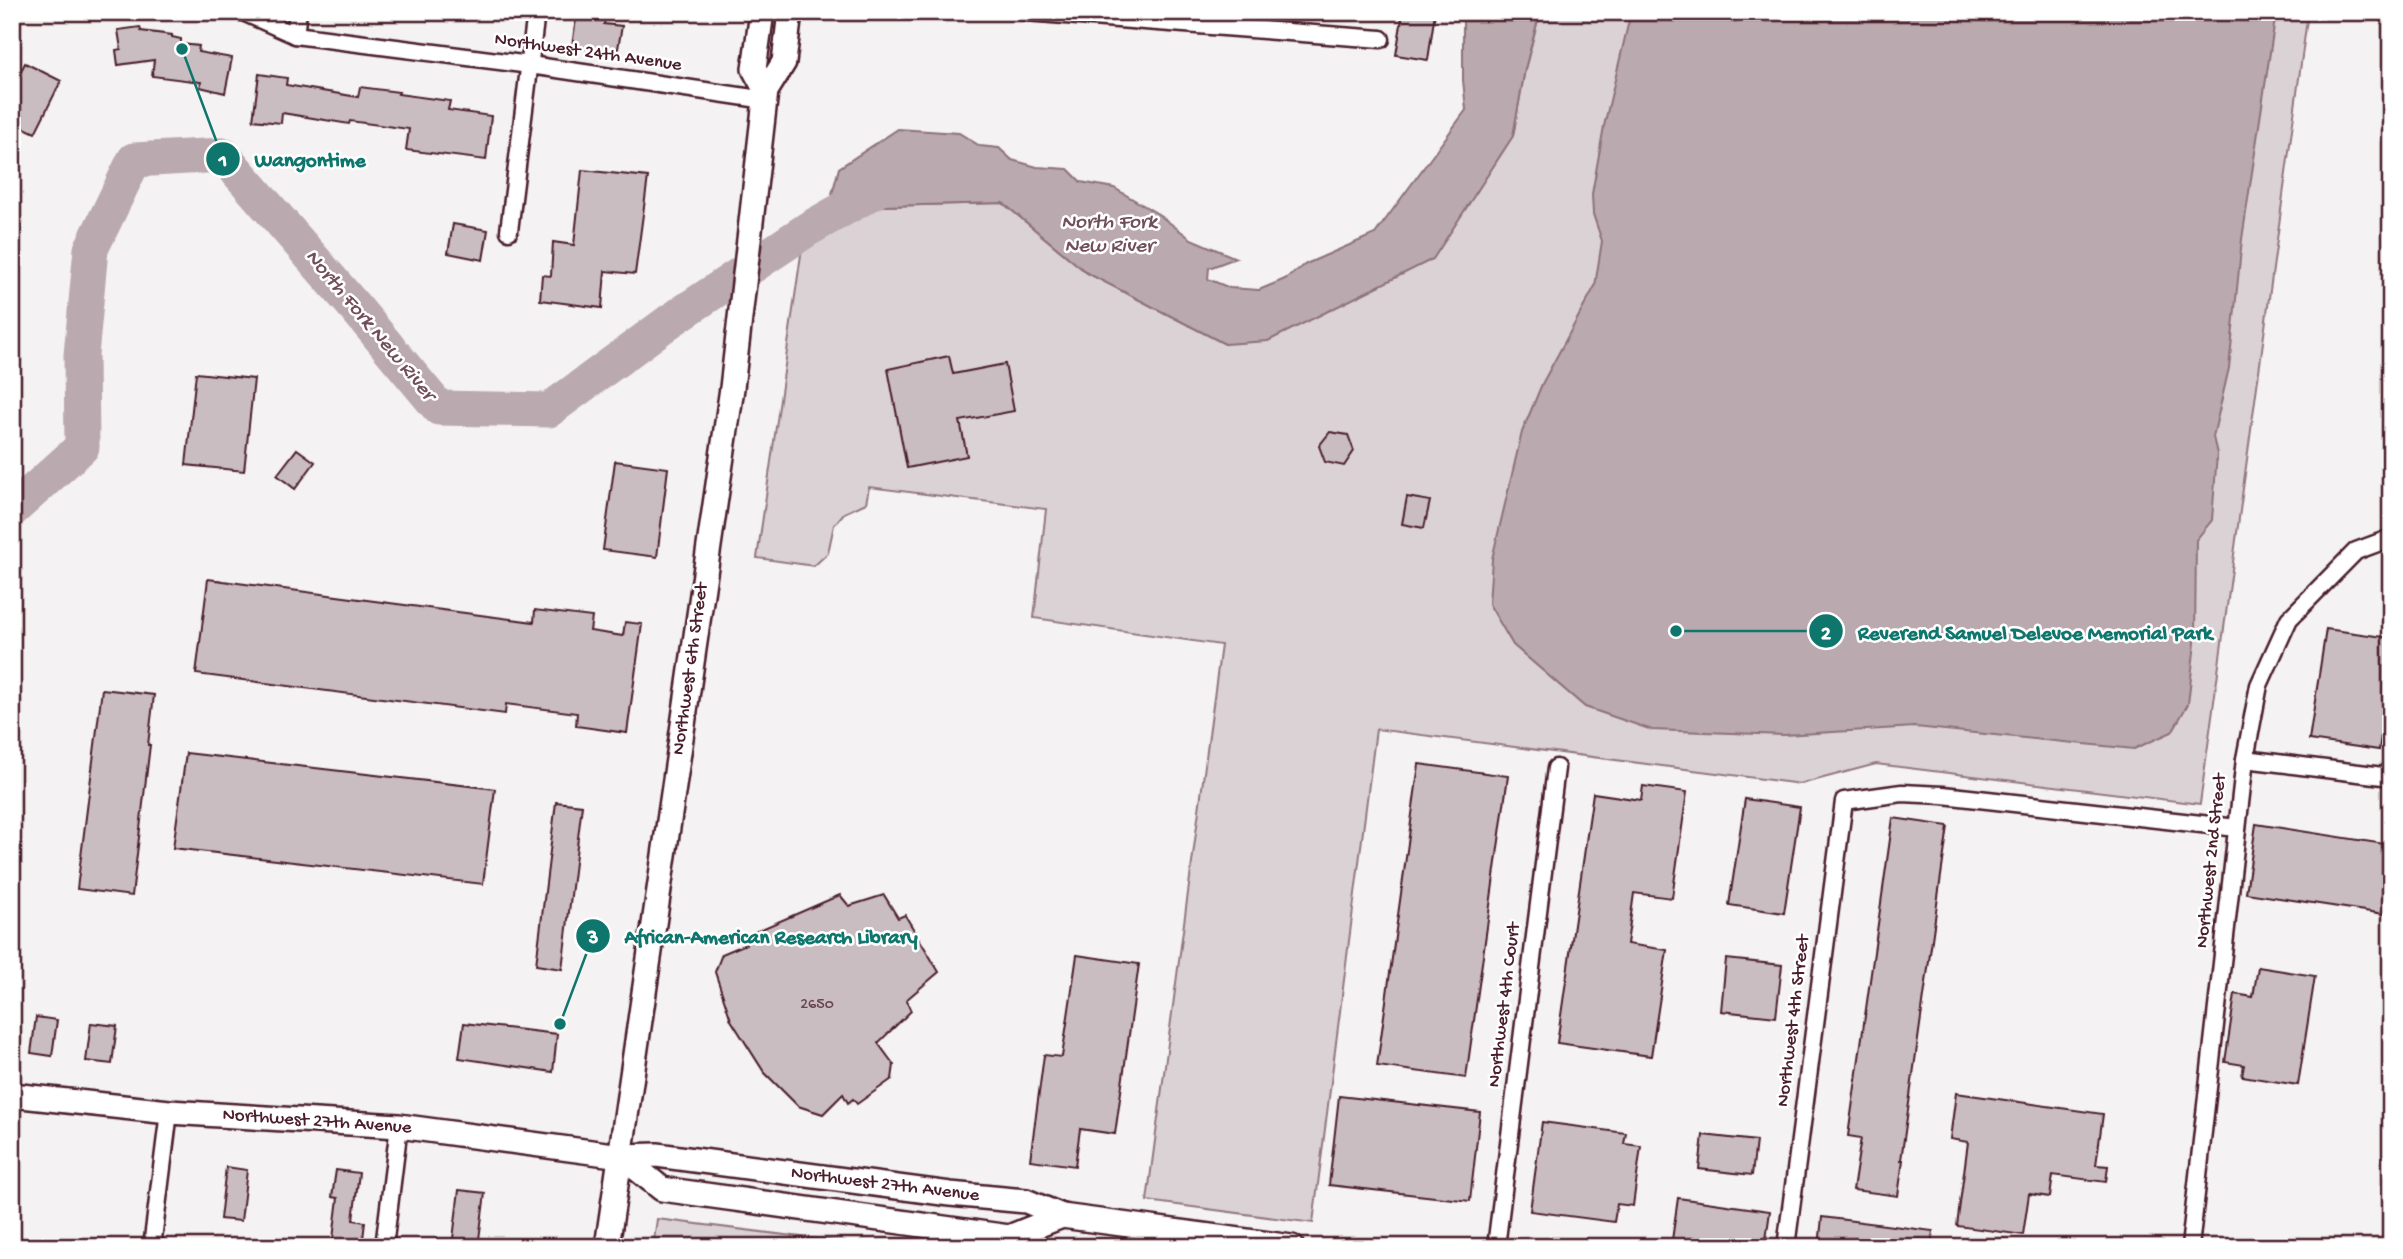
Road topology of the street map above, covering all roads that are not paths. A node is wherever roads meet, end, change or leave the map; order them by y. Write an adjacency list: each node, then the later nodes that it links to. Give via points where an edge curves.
1 (243, 12): 7 (street, Northwest 24th Avenue)
2 (298, 12): 7 (street)
3 (536, 12): 9 (street)
4 (762, 12): 10 (street, Northwest 6th Street, via 754,69)
5 (790, 12): 10 (street, Northwest 6th Street, via 783,62)
6 (1025, 12): 8 (street)
7 (295, 34): 9 (street, Northwest 24th Avenue)
8 (1381, 39)
9 (530, 65): 10 (street, Northwest 24th Avenue); 11 (street)
10 (766, 96): 20 (street, Northwest 6th Street, via 732,388)
11 (509, 231)
12 (2391, 538): 13 (street, Northwest 2nd Street, via 2356,551 2289,619 2259,685)
13 (2245, 759): 15 (street); 16 (street, Northwest 2nd Street)
14 (1556, 768): 26 (street, Northwest 4th Court)
15 (2391, 777)
16 (2237, 828): 27 (street, Northwest 4th Street, via 1943,795 1902,793 1844,801); 28 (street, Northwest 2nd Street)
17 (12, 1095): 18 (street, Northwest 27th Avenue)
18 (169, 1112): 19 (street, Northwest 27th Avenue); 22 (street)
19 (399, 1126): 20 (street, Northwest 27th Avenue); 23 (street)
20 (621, 1156): 21 (street, Northwest 27th Avenue, via 664,1156 1026,1201); 21 (street, Northwest 27th Avenue, via 662,1189 1009,1237); 24 (street, Northwest 6th Street)
21 (1062, 1216): 25 (street, Northwest 27th Avenue)
22 (152, 1247)
23 (384, 1247)
24 (607, 1247)
25 (1292, 1247)
26 (1496, 1247)
27 (1786, 1247)
28 (2190, 1247)

